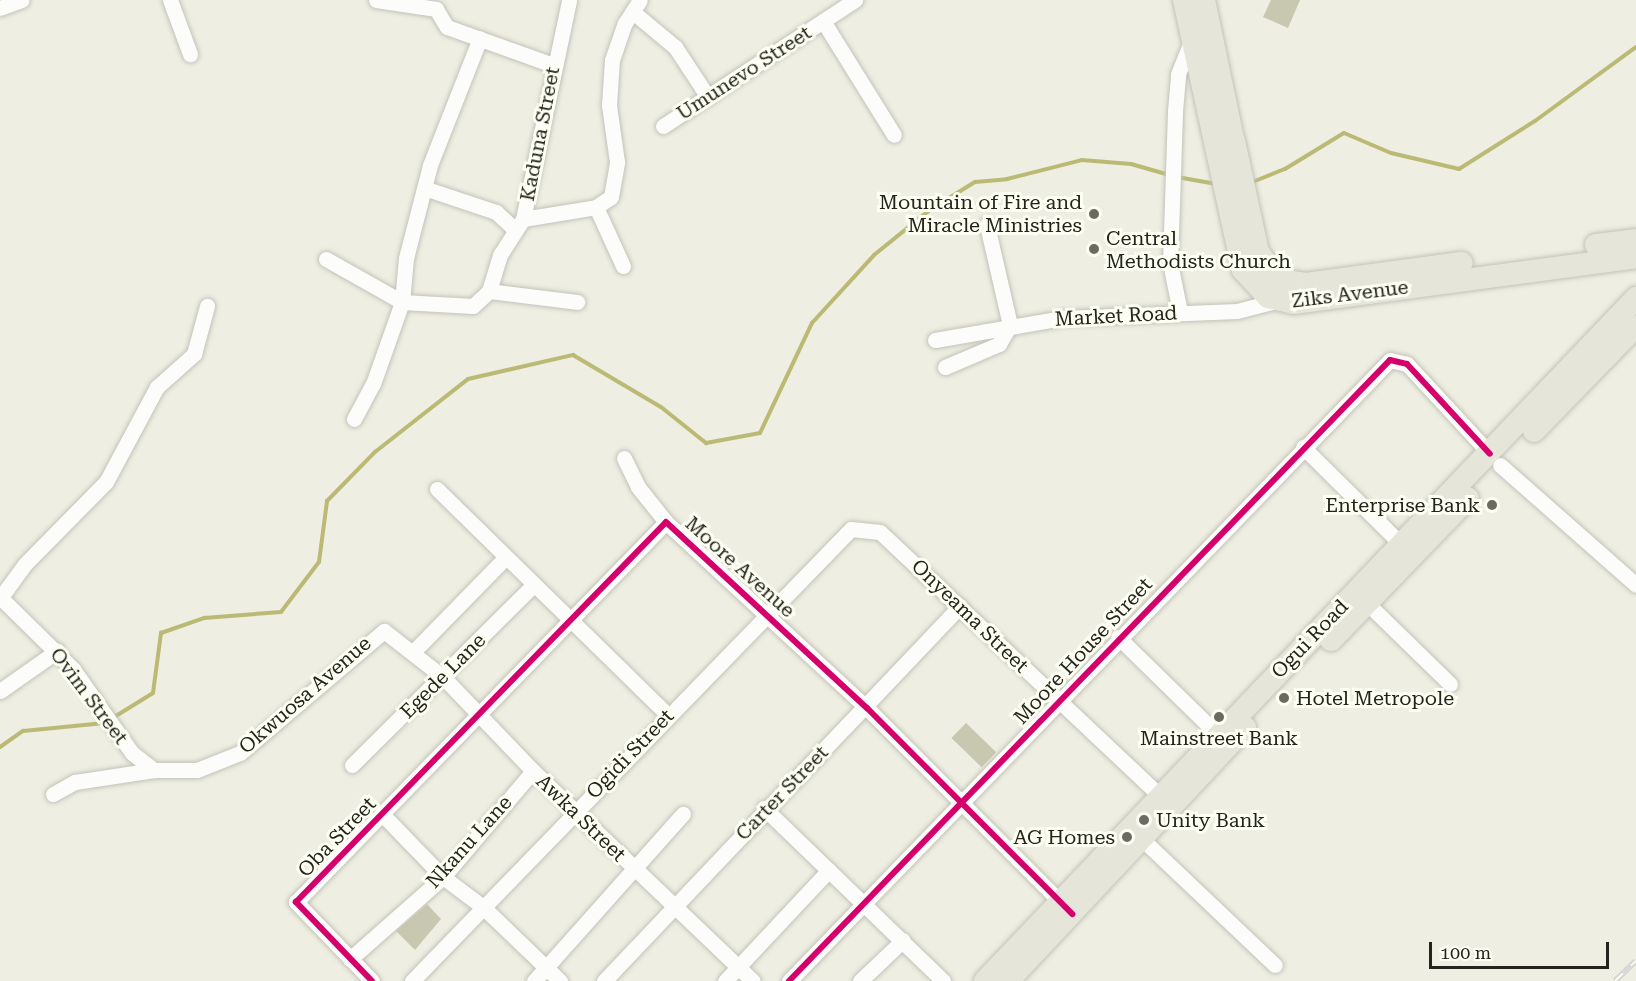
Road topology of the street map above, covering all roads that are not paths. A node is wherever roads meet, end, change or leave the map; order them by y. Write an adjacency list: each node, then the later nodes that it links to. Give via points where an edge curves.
1 (22, 0): 9 (street)
2 (170, 0): 13 (street)
3 (376, 0): 11 (street, via 436,9 447,27)
4 (569, 0): 14 (street, Kaduna Street)
5 (1184, 0): 12 (main road, Ziks Avenue)
6 (1204, 0): 18 (main road, Ziks Avenue)
7 (846, 3): 10 (street, Umunevo Street)
8 (637, 6): 15 (street, via 675,47); 20 (street, via 612,60 609,105 616,185 611,197)
9 (0, 8)
10 (823, 21): 15 (street, Umunevo Street); 17 (street)
11 (480, 38): 14 (street); 19 (street, via 430,165)
12 (1191, 41): 18 (main road, Ziks Avenue); 33 (street, via 1177,81 1170,263)
13 (190, 54)
14 (553, 65): 21 (street, Kaduna Street)
15 (708, 96): 16 (street, Umunevo Street)
16 (663, 126)
17 (894, 135)
18 (1227, 141): 28 (main road, Ziks Avenue, via 1240,218)
19 (426, 189): 21 (street, via 496,212); 30 (street, via 406,258)
20 (596, 207): 21 (street); 26 (street)
21 (519, 224): 27 (street, Kaduna Street)
22 (987, 225): 34 (street)
23 (1636, 240): 28 (main road, Ziks Avenue)
24 (1636, 257): 28 (main road, Ziks Avenue, via 1293,303)
25 (326, 259): 30 (street)
26 (623, 266)
27 (489, 291): 30 (street, via 473,306); 31 (street)
28 (1282, 293): 33 (street, Market Road, via 1237,311)
29 (1636, 298): 41 (main road, Ogui Road)
30 (402, 302): 38 (street, via 373,384)
31 (577, 302)
32 (207, 306): 49 (street, via 194,354 157,387 106,482 26,564)
33 (1180, 312): 34 (street, Market Road)
34 (1010, 325): 36 (street, Market Road); 37 (street, via 999,344)
35 (1636, 326): 41 (main road, Ogui Road)
36 (935, 340)
37 (945, 367)
38 (354, 419)
39 (1303, 447): 41 (street, Moore House Street, via 1390,360 1407,364); 45 (street); 55 (street, Moore House Street)
40 (624, 458): 43 (street, via 638,487)
41 (1495, 460): 45 (main road, Ogui Road); 47 (street); 50 (main road, Ogui Road)
42 (437, 489): 46 (street)
43 (666, 522): 52 (street, Moore Avenue); 53 (street, Moore Avenue)
44 (851, 529): 51 (street, Onyeama Street, via 880,532); 52 (street, Ogidi Street)
45 (1401, 544): 65 (main road, Ogui Road)
46 (504, 559): 48 (street); 57 (street)
47 (1634, 580)
48 (533, 585): 53 (street); 58 (street, Egede Lane)
49 (1, 597): 56 (street, Ovim Street)
50 (1367, 603): 59 (street); 76 (main road, Ogui Road)
51 (960, 606): 61 (street, Onyeama Street); 62 (street, Carter Street)
52 (767, 612): 62 (street, Moore Avenue); 64 (street, Ogidi Street)
53 (568, 621): 63 (street, Moore Avenue); 64 (street)
54 (384, 631): 57 (street, Awka Street); 67 (street, Okwuosa Avenue, via 240,753 197,770)
55 (1118, 637): 61 (street, Moore House Street); 65 (street)
56 (57, 651): 60 (street); 67 (street, Ovim Street, via 132,753)
57 (414, 651): 58 (street, Awka Street)
58 (442, 677): 63 (street, Awka Street); 66 (street, Egede Lane)
59 (1450, 684)
60 (0, 691)
61 (1058, 700): 70 (street, Onyeama Street); 71 (street, Moore House Street)
62 (867, 708): 71 (street, Moore Avenue); 72 (street, Carter Street)
63 (477, 714): 68 (street, Awka Street); 74 (street, Oba Street)
64 (668, 715): 73 (street, Ogidi Street)
65 (1218, 735): 70 (main road, Ogui Road)
66 (352, 765)
67 (154, 770): 69 (street, Okwuosa Avenue, via 75,782)
68 (533, 771): 73 (street, Awka Street); 79 (street, Nkanu Lane)
69 (53, 794)
70 (1160, 795): 83 (main road, Ogui Road)
71 (961, 806): 80 (street, Moore House Street); 83 (street, Moore Avenue)
72 (764, 808): 78 (street); 82 (street, Carter Street)
73 (576, 810): 77 (street, Awka Street); 81 (street, Ogidi Street)
74 (382, 814): 79 (street); 85 (street, Oba Street, via 296,902)
75 (683, 814): 77 (street)
76 (1142, 839): 83 (main road, Ogui Road); 86 (street)
77 (633, 868): 82 (street, Awka Street); 87 (street)
78 (829, 870): 80 (street); 88 (street)
79 (443, 877): 81 (street); 85 (street, Nkanu Lane)
80 (866, 904): 84 (street); 96 (street, Moore House Street)
81 (483, 907): 87 (street); 90 (street, Ogidi Street)
82 (676, 907): 88 (street, Awka Street); 93 (street, Carter Street)
83 (1065, 908): 99 (main road, Ogui Road); 100 (main road, Ogui Road)
84 (903, 940): 97 (street); 98 (street)
85 (350, 959): 89 (street, Oba Street)
86 (1275, 965)
87 (547, 968): 91 (street); 92 (street)
88 (739, 968): 94 (street); 95 (street, Awka Street)
89 (372, 981)
90 (412, 981)
91 (534, 981)
92 (560, 981)
93 (604, 981)
94 (725, 981)
95 (753, 981)
96 (789, 981)
97 (860, 981)
98 (943, 981)
99 (985, 981)
100 (1008, 981)

